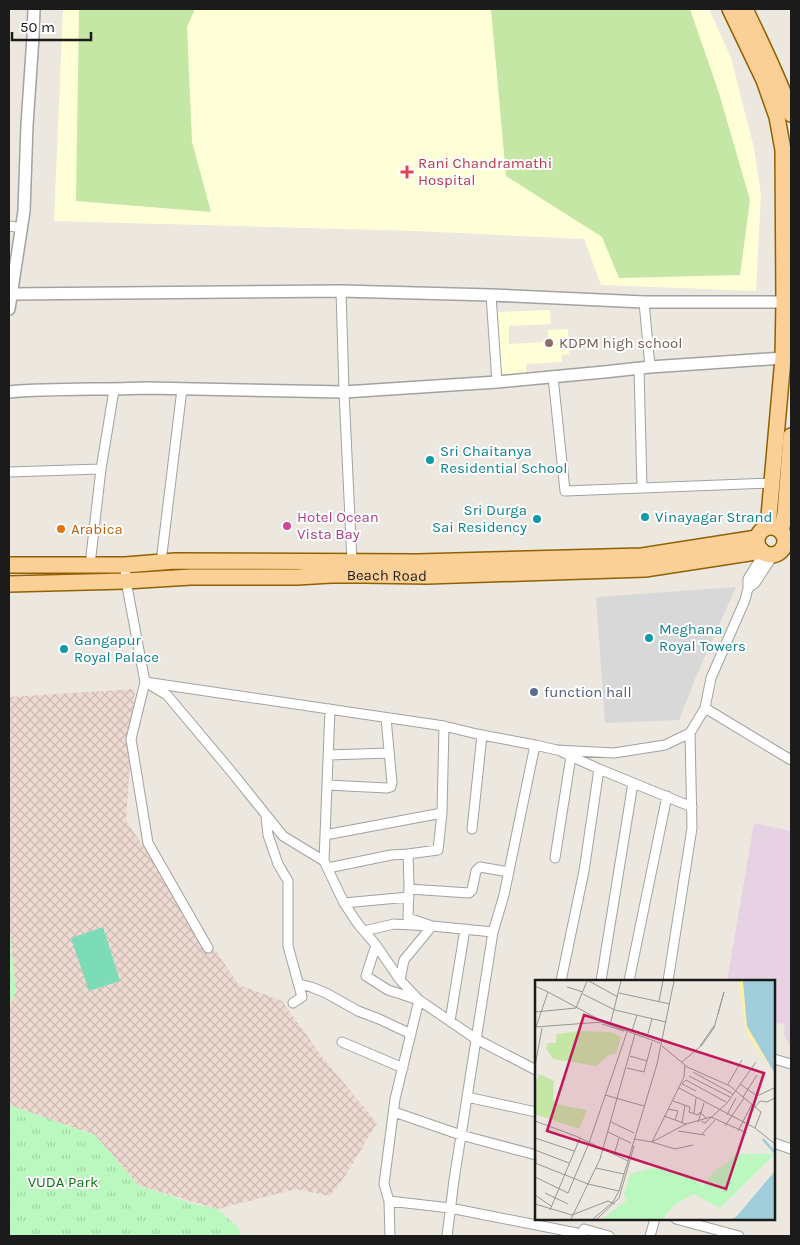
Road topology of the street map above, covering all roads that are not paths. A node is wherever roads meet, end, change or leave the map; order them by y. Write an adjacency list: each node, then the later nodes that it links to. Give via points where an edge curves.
1 (34, 9): 7 (street)
2 (730, 9): 5 (main road, via 778,117)
3 (745, 9): 4 (main road)
4 (791, 114)
5 (787, 186): 12 (main road)
6 (9, 226): 7 (street)
7 (22, 228): 9 (street)
8 (341, 291): 9 (street); 10 (street); 21 (street)
9 (10, 294): 13 (street)
10 (491, 295): 11 (street); 17 (street)
11 (644, 302): 12 (street); 15 (street)
12 (784, 302): 14 (main road)
13 (9, 308)
14 (782, 358): 15 (street); 25 (main road)
15 (645, 367): 16 (street); 26 (street)
16 (553, 377): 17 (street); 26 (street, via 565,491)
17 (497, 382): 21 (street)
18 (182, 389): 19 (street); 21 (street); 29 (street)
19 (114, 390): 20 (street); 23 (street)
20 (9, 392)
21 (344, 392): 31 (street)
22 (791, 436): 27 (main road)
23 (101, 470): 24 (street); 30 (street)
24 (9, 472)
25 (772, 483): 26 (street); 27 (main road)
26 (642, 488)
27 (781, 530): 28 (main road, via 784,544); 28 (main road, via 761,531)
28 (772, 549): 31 (main road, Beach Road, via 642,556); 34 (main road, Beach Road, via 645,569); 37 (street, via 755,583 748,588 711,678)
29 (162, 554)
30 (91, 556)
31 (352, 562): 33 (main road, Beach Road, via 175,561)
32 (9, 565): 33 (main road, Beach Road)
33 (125, 565): 34 (street)
34 (126, 581): 35 (main road, Beach Road); 36 (street)
35 (9, 584)
36 (144, 682): 38 (street); 55 (street, via 167,695); 69 (street, via 131,739 148,843)
37 (705, 708): 41 (street); 48 (street)
38 (330, 709): 39 (street); 46 (street)
39 (386, 718): 40 (street); 45 (street)
40 (444, 726): 42 (street); 54 (street)
41 (690, 734): 44 (street, via 664,745 614,752); 53 (street)
42 (482, 736): 43 (street); 56 (street)
43 (535, 745): 44 (street); 61 (street)
44 (557, 750): 47 (street)
45 (389, 753): 46 (street); 51 (street, via 391,787)
46 (328, 755): 51 (street)
47 (571, 756): 49 (street); 59 (street)
48 (791, 760)
49 (599, 769): 50 (street); 71 (street, via 584,872)
50 (633, 783): 52 (street); 72 (street)
51 (327, 785): 57 (street)
52 (667, 796): 53 (street); 73 (street)
53 (692, 807): 74 (street, via 692,828)
54 (442, 813): 57 (street); 58 (street, via 438,850)
55 (266, 814): 60 (street, via 283,836); 75 (street, via 268,835 288,881 288,946)
56 (472, 829)
57 (325, 835): 60 (street)
58 (408, 854): 60 (street); 62 (street)
59 (555, 858)
60 (326, 865): 63 (street)
61 (509, 872): 62 (street, via 480,867 469,893); 67 (street)
62 (409, 893): 63 (street); 64 (street, via 408,918)
63 (344, 903): 66 (street)
64 (432, 926): 65 (street); 66 (street, via 394,924); 70 (street, via 404,960)
65 (465, 929): 67 (street); 78 (street)
66 (364, 931): 68 (street)
67 (493, 932): 80 (street)
68 (376, 945): 70 (street); 76 (street, via 366,976 388,990)
69 (208, 948)
70 (400, 980): 76 (street)
71 (561, 980)
72 (601, 980)
73 (629, 980)
74 (668, 980)
75 (299, 984): 77 (street, via 302,996); 79 (street, via 326,993)
76 (419, 1000): 78 (street); 79 (street)
77 (293, 1003)
78 (450, 1021): 80 (street)
79 (411, 1034): 84 (street)
80 (476, 1039): 85 (street); 86 (street)
81 (342, 1042): 84 (street)
82 (775, 1058): 83 (street)
83 (791, 1064)
84 (403, 1068): 87 (street)
85 (535, 1069)
86 (467, 1098): 88 (street); 89 (street)
87 (394, 1112): 89 (street); 93 (street, via 384,1184)
88 (535, 1112)
89 (461, 1135): 92 (street); 94 (street)
90 (775, 1143): 91 (street)
91 (791, 1148)
92 (535, 1154)
93 (389, 1201): 94 (street); 99 (street)
94 (450, 1208): 98 (street); 100 (street)
95 (588, 1220): 98 (street)
96 (655, 1220): 102 (street)
97 (680, 1220): 103 (street)
98 (582, 1233): 101 (street)
99 (390, 1236)
100 (447, 1236)
101 (609, 1236)
102 (650, 1236)
103 (739, 1236)

